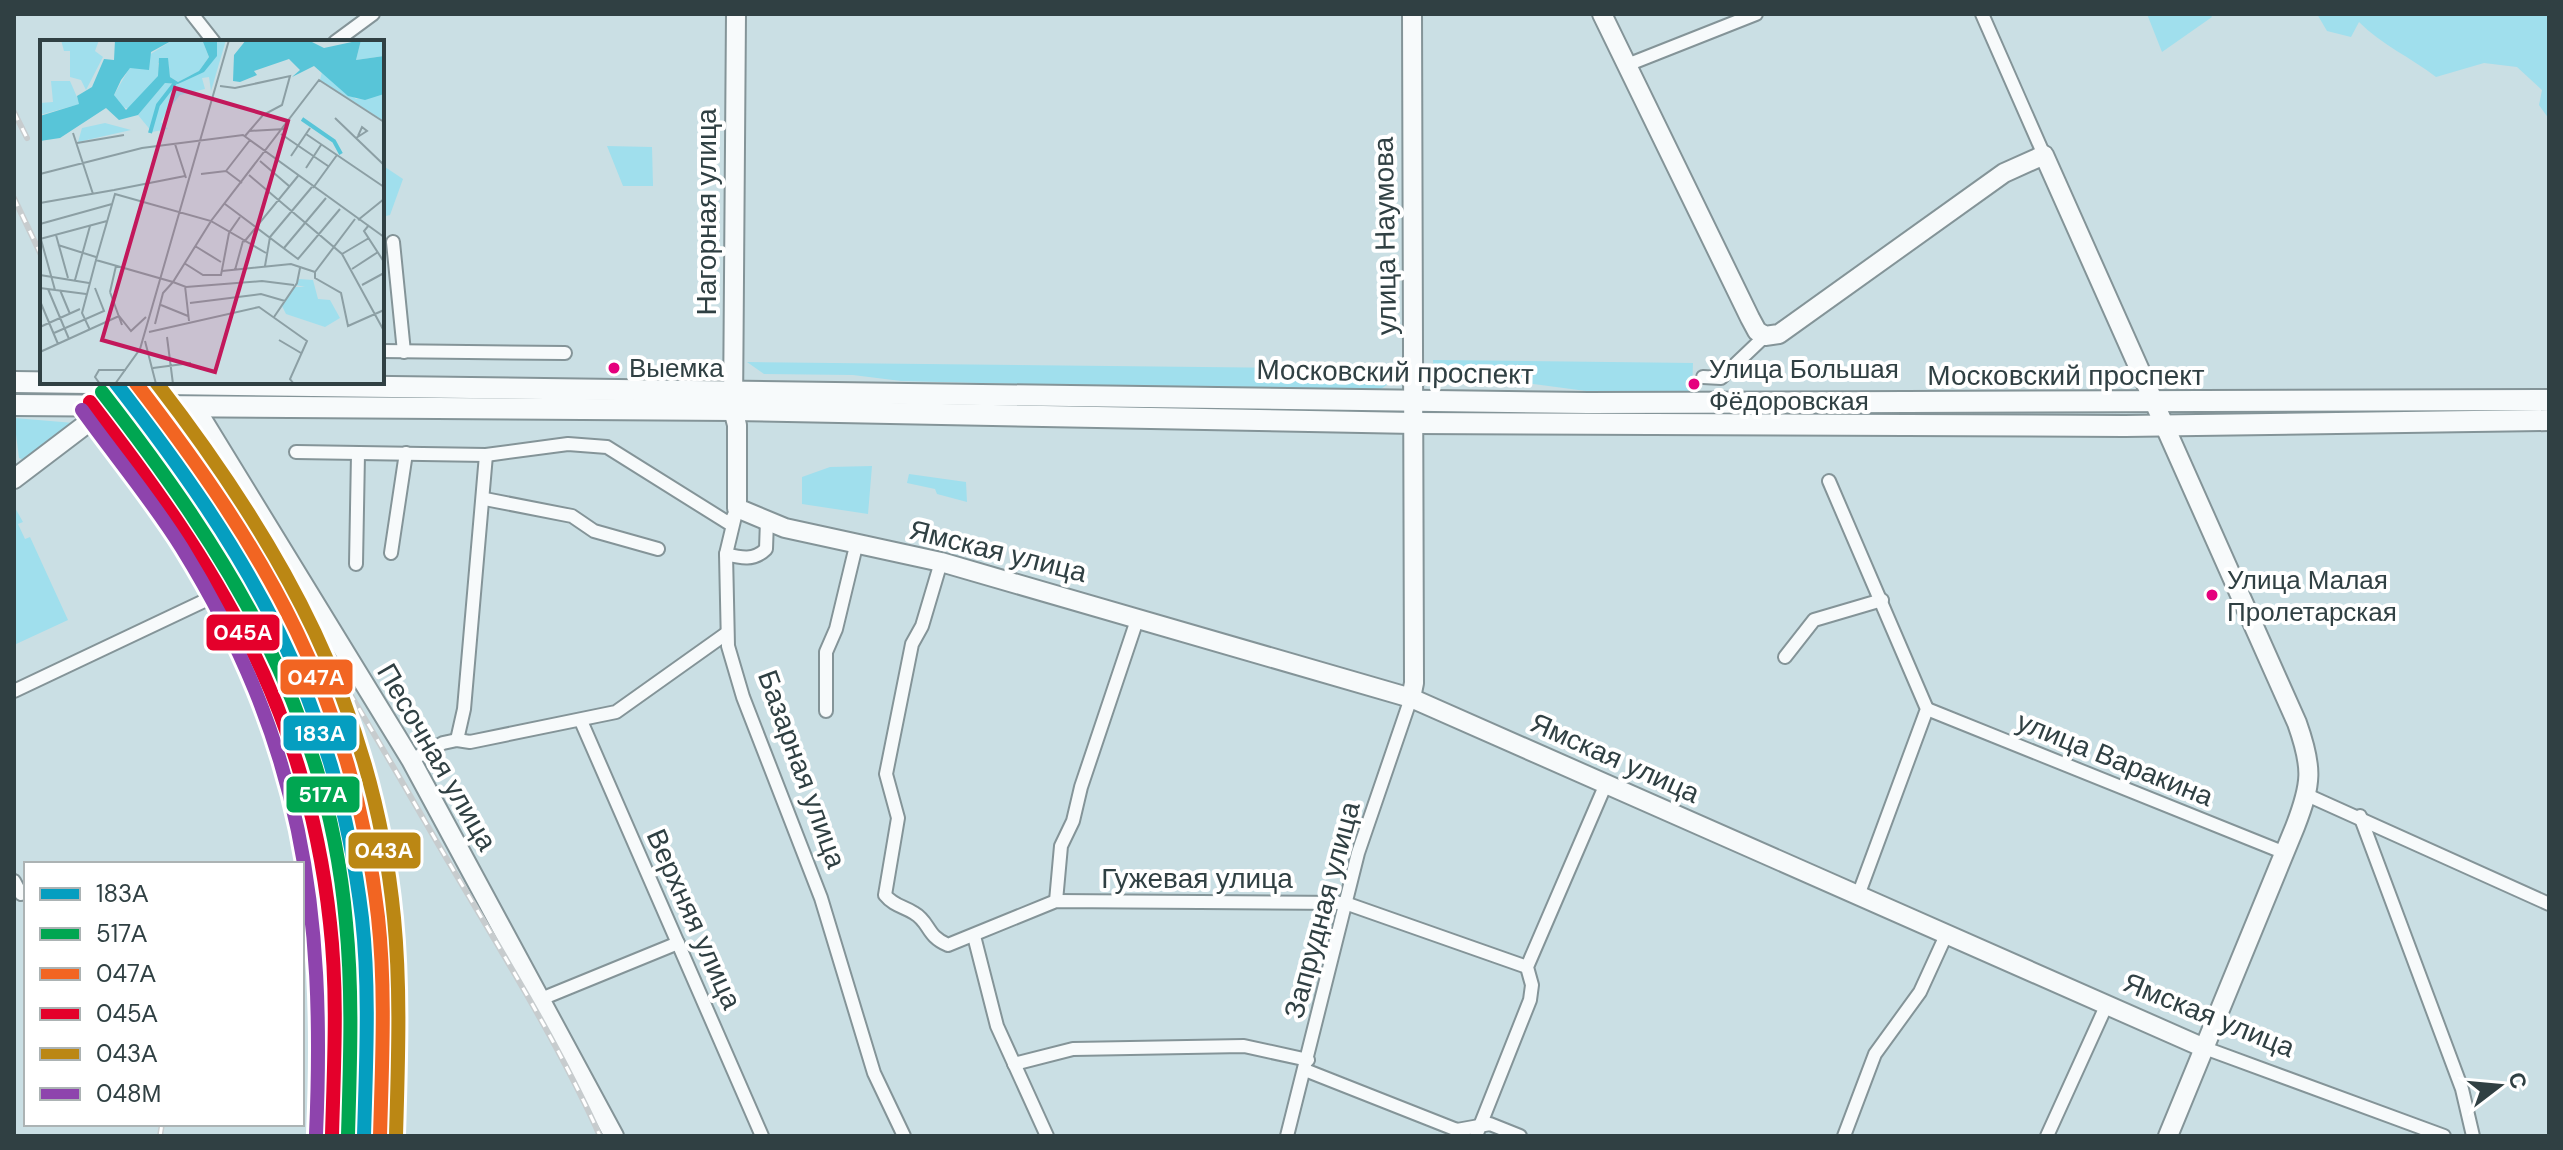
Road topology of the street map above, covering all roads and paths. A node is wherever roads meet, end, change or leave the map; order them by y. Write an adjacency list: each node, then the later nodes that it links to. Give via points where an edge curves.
1 (192, 14): 8 (street)
2 (373, 14): 9 (street)
3 (736, 14): 24 (street, Нагорная улица)
4 (1412, 14): 25 (street, улица Наумова)
5 (1602, 14): 10 (street)
6 (1756, 14): 10 (street)
7 (1982, 14): 11 (street)
8 (212, 40)
9 (338, 40)
10 (1627, 65): 13 (street, via 1750,318)
11 (2044, 155): 13 (street, via 2004,173 1779,334); 27 (street)
12 (393, 242): 15 (street)
13 (1765, 336): 17 (street, via 1721,378)
14 (384, 351): 15 (street)
15 (404, 352): 16 (street)
16 (565, 353)
17 (1703, 377)
18 (40, 378): 19 (main road, Московский проспект)
19 (14, 381): 20 (main road, Московский проспект)
20 (40, 382)
21 (150, 384): 23 (main road, Московский проспект)
22 (223, 384): 23 (main road, Московский проспект)
23 (240, 386): 24 (main road, Московский проспект)
24 (733, 400): 25 (main road, Московский проспект); 29 (main road, Московский проспект); 33 (main road, Московский проспект); 42 (street, Базарная улица)
25 (1414, 400): 27 (main road, Московский проспект); 33 (street, улица Наумова)
26 (2549, 400): 27 (main road, Московский проспект)
27 (2156, 403): 34 (street)
28 (14, 407): 30 (main road, Московский проспект)
29 (259, 407): 30 (main road, Московский проспект); 31 (main road, Московский проспект)
30 (103, 411): 31 (main road, Московский проспект, via 162,418); 39 (street)
31 (199, 414): 61 (street, Песочная улица)
32 (2549, 420): 34 (main road, Московский проспект)
33 (1414, 423): 34 (main road, Московский проспект); 56 (street, улица Наумова)
34 (2166, 425): 63 (street, via 2307,752)
35 (296, 452): 37 (street)
36 (406, 453): 37 (street); 38 (street); 46 (street)
37 (358, 454): 49 (street)
38 (486, 455): 41 (street); 42 (street, via 568,444 607,447 730,524)
39 (14, 479)
40 (1829, 481): 50 (street)
41 (485, 499): 45 (street, via 572,516 594,531); 60 (street)
42 (737, 508): 43 (street, Ямская улица); 47 (street, Базарная улица)
43 (767, 520): 44 (street, Ямская улица); 47 (street, via 766,549 761,554)
44 (856, 546): 48 (street, Ямская улица); 58 (street, via 826,652)
45 (658, 549)
46 (391, 553)
47 (726, 554): 53 (street, Базарная улица)
48 (941, 562): 52 (street, Ямская улица); 73 (street, Гужевая улица, via 912,644 886,774 898,818 885,895 892,904 917,914 932,938 948,945)
49 (356, 564)
50 (1882, 600): 54 (street, via 1814,620); 57 (street)
51 (202, 602): 55 (street)
52 (1138, 617): 56 (street, Ямская улица); 69 (street, via 1061,846)
53 (727, 633): 59 (street, via 616,712); 85 (street, Базарная улица, via 743,697 821,898 874,1073)
54 (1785, 657)
55 (14, 691)
56 (1411, 698): 62 (street, Ямская улица); 70 (street, Запрудная улица)
57 (1927, 709): 65 (street, улица Варакина); 67 (street)
58 (826, 711)
59 (581, 721): 60 (street); 74 (street, Верхняя улица)
60 (457, 740): 61 (street)
61 (411, 760): 76 (street, Песочная улица)
62 (1605, 786): 67 (street, Ямская улица); 75 (street)
63 (2307, 795): 64 (street); 65 (street)
64 (2360, 816): 71 (street); 93 (street, via 2462,1089)
65 (2285, 853): 78 (street)
66 (14, 881): 68 (street)
67 (1859, 893): 72 (street, Ямская улица)
68 (21, 894)
69 (1056, 901): 70 (street, Гужевая улица); 73 (street, Гужевая улица)
70 (1345, 903): 75 (street, Гужевая улица); 80 (street, Запрудная улица)
71 (2549, 904)
72 (1947, 933): 77 (street, Ямская улица); 89 (street, via 1920,992 1875,1054)
73 (974, 936): 79 (street, via 997,1026)
74 (678, 943): 76 (street); 84 (street, Верхняя улица)
75 (1527, 967): 81 (street, via 1530,1000)
76 (541, 999): 83 (street, Песочная улица)
77 (2107, 1004): 78 (street, Ямская улица); 90 (street)
78 (2202, 1047): 82 (street, Ямская улица); 91 (street)
79 (1014, 1064): 80 (street, via 1073,1049 1244,1046); 86 (street)
80 (1306, 1065): 81 (street, via 1457,1130); 87 (street, Запрудная улица)
81 (1477, 1130): 88 (street, via 1490,1124)
82 (2415, 1130): 92 (street, Ямская улица)
83 (614, 1136)
84 (762, 1136)
85 (904, 1136)
86 (1047, 1136)
87 (1287, 1136)
88 (1520, 1136)
89 (1844, 1136)
90 (2047, 1136)
91 (2168, 1136)
92 (2444, 1136)
93 (2473, 1136)

